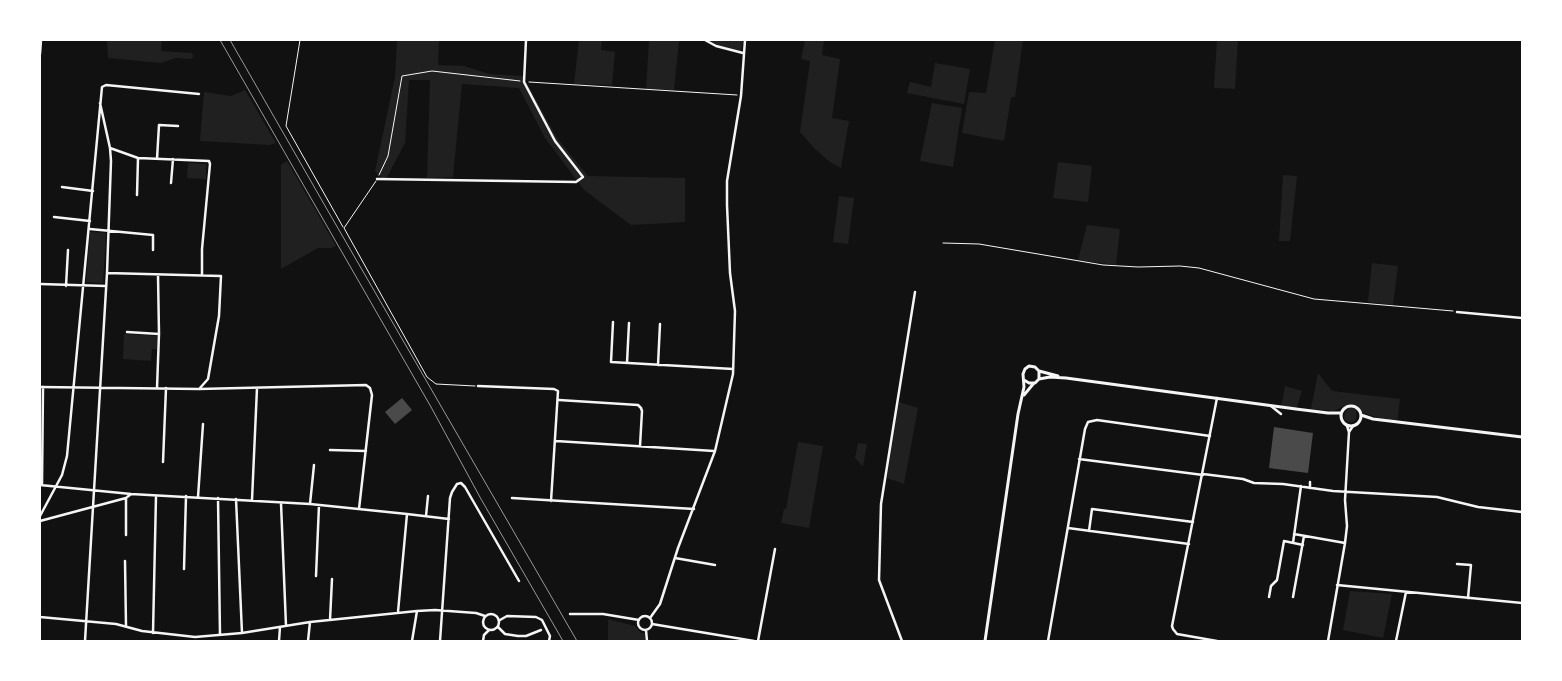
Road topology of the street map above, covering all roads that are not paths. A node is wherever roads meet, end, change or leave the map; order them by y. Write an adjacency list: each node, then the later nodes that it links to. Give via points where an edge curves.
1 (41, 40): 6 (street)
2 (526, 40): 14 (street, via 524,82 555,141 583,177 576,182)
3 (705, 40): 5 (street)
4 (745, 40): 5 (street)
5 (743, 53): 42 (street, via 741,96 727,181 730,273 735,311)
6 (40, 54)
7 (200, 94): 8 (street, via 106,85 102,87)
8 (100, 103): 10 (street); 17 (street)
9 (178, 126): 12 (street, via 159,125)
10 (110, 148): 11 (street); 22 (street)
11 (138, 158): 12 (street); 18 (street)
12 (157, 159): 13 (street)
13 (173, 159): 15 (street); 27 (street, via 209,161 210,164)
14 (377, 179)
15 (172, 183)
16 (62, 187): 17 (street)
17 (93, 191): 20 (street)
18 (137, 194)
19 (54, 217): 20 (street)
20 (90, 221): 21 (street)
21 (90, 229): 22 (street); 30 (street)
22 (108, 231): 24 (street, via 153,235); 25 (street)
23 (68, 250): 29 (street)
24 (153, 250)
25 (107, 273): 26 (street); 31 (street)
26 (158, 274): 27 (street); 39 (street)
27 (202, 275): 55 (street, via 221,276 219,316 208,380)
28 (40, 284): 29 (street)
29 (66, 286): 30 (street)
30 (84, 286): 31 (street); 50 (street)
31 (106, 286): 51 (street)
32 (915, 292): 172 (street, via 881,504 879,580)
33 (1456, 312): 34 (street)
34 (1522, 318)
35 (613, 322): 40 (street, via 611,362)
36 (629, 323): 40 (street)
37 (660, 324): 41 (street)
38 (127, 332): 39 (street)
39 (159, 334): 52 (street)
40 (627, 363): 41 (street)
41 (658, 364): 42 (street)
42 (733, 369): 77 (street)
43 (1039, 371): 44 (street); 45 (street); 46 (street, via 1035,367 1027,367)
44 (1066, 378): 45 (street); 57 (street)
45 (1039, 379): 47 (street)
46 (1024, 380): 47 (street); 56 (street)
47 (1035, 383): 56 (street)
48 (478, 386): 58 (street, via 554,389 558,391)
49 (42, 387): 50 (street); 83 (street)
50 (74, 387): 51 (street); 84 (street, via 67,456)
51 (100, 388): 52 (street); 87 (street)
52 (157, 388): 53 (street)
53 (166, 388): 55 (street); 79 (street)
54 (257, 388): 55 (street); 76 (street, via 362,385 370,388); 98 (street)
55 (199, 389)
56 (1022, 398): 173 (street)
57 (1217, 398): 59 (street); 71 (street)
58 (559, 400): 73 (street); 74 (street, via 638,405 642,411)
59 (1269, 406): 60 (street); 62 (street)
60 (1328, 413): 61 (street); 64 (street)
61 (1341, 413): 63 (street, via 1346,407 1353,406); 64 (street)
62 (1281, 414)
63 (1361, 415): 65 (street); 66 (street)
64 (1340, 418): 68 (street)
65 (1373, 419): 66 (street); 72 (street)
66 (1360, 420): 69 (street)
67 (202, 424): 93 (street)
68 (1347, 426): 69 (street); 70 (street)
69 (1353, 426): 70 (street)
70 (1349, 432): 88 (street)
71 (1210, 436): 78 (street, via 1090,420 1086,424); 81 (street)
72 (1522, 437)
73 (556, 441): 74 (street); 99 (street)
74 (640, 446): 77 (street)
75 (330, 450): 76 (street)
76 (366, 451): 104 (street)
77 (715, 451): 105 (street)
78 (1079, 459): 81 (street); 113 (street)
79 (163, 462)
80 (314, 465): 101 (street)
81 (1203, 474): 85 (street, via 1254,483); 112 (street)
82 (1310, 482): 86 (street)
83 (41, 485): 84 (street)
84 (55, 486): 87 (street); 108 (street)
85 (1301, 486): 86 (street); 115 (street)
86 (1310, 488): 88 (street)
87 (93, 490): 89 (street); 103 (street)
88 (1345, 491): 106 (street, via 1437,497 1478,507); 119 (street)
89 (131, 494): 90 (street); 94 (street)
90 (156, 496): 91 (street); 157 (street)
91 (186, 496): 93 (street); 127 (street)
92 (428, 496): 109 (street)
93 (198, 497): 95 (street)
94 (126, 498): 103 (street); 116 (street)
95 (218, 498): 97 (street); 159 (street)
96 (512, 498): 99 (street)
97 (236, 500): 98 (street); 158 (street)
98 (252, 500): 100 (street)
99 (551, 501): 105 (street)
100 (281, 503): 101 (street); 151 (street)
101 (310, 504): 102 (street)
102 (319, 506): 104 (street); 128 (street)
103 (92, 507): 111 (street); 146 (street)
104 (359, 509): 107 (street)
105 (694, 509): 123 (street)
106 (1522, 512)
107 (407, 514): 109 (street); 139 (street)
108 (40, 516)
109 (426, 516): 110 (street)
110 (449, 520): 130 (street, via 452,492 460,483); 137 (street)
111 (40, 521)
112 (1193, 522): 114 (street, via 1092,509); 120 (street)
113 (1068, 528): 114 (street); 174 (street)
114 (1089, 531): 120 (street)
115 (1294, 534): 117 (street); 118 (street)
116 (126, 535)
117 (1304, 536): 119 (street); 121 (street)
118 (1293, 543): 121 (street); 133 (street, via 1284,541)
119 (1345, 543): 131 (street)
120 (1189, 544): 175 (street, via 1172,629 1177,634)
121 (1303, 545): 134 (street)
122 (775, 549): 171 (street)
123 (675, 558): 126 (street); 143 (street, via 660,604)
124 (124, 561): 150 (street)
125 (1457, 564): 135 (street, via 1471,566)
126 (715, 565)
127 (184, 569)
128 (316, 576)
129 (332, 579): 144 (street)
130 (519, 580)
131 (1337, 586): 132 (street); 176 (street)
132 (1406, 592): 135 (street); 177 (street)
133 (1269, 597)
134 (1293, 597)
135 (1468, 598): 136 (street)
136 (1522, 603)
137 (443, 610): 138 (street); 141 (street); 165 (street)
138 (417, 611): 139 (street); 164 (street)
139 (398, 612): 144 (street)
140 (570, 614): 148 (street, via 603,614)
141 (485, 616): 145 (street, via 492,613); 154 (street, via 483,624)
142 (40, 617): 146 (street)
143 (650, 618): 148 (street, via 644,616); 149 (street)
144 (330, 620): 147 (street)
145 (500, 620): 153 (street); 167 (street, via 507,616 536,617 542,620 550,636)
146 (85, 622): 150 (street); 161 (street)
147 (310, 622): 151 (street); 163 (street)
148 (639, 622): 156 (street, via 641,629)
149 (652, 624): 156 (street); 160 (street)
150 (126, 626): 157 (street)
151 (286, 626): 152 (street)
152 (280, 627): 158 (street); 162 (street)
153 (498, 627): 154 (street); 155 (street, via 506,634 518,636)
154 (489, 630): 166 (street)
155 (541, 630)
156 (646, 630): 168 (street)
157 (153, 633): 159 (street, via 195,637)
158 (242, 633): 159 (street)
159 (220, 635)
160 (718, 636): 169 (street); 170 (street)
161 (84, 641)
162 (279, 641)
163 (308, 641)
164 (412, 641)
165 (440, 641)
166 (483, 641)
167 (549, 641)
168 (647, 641)
169 (718, 641)
170 (754, 641)
171 (758, 641)
172 (902, 641)
173 (985, 641)
174 (1048, 641)
175 (1217, 641)
176 (1328, 641)
177 (1396, 641)

